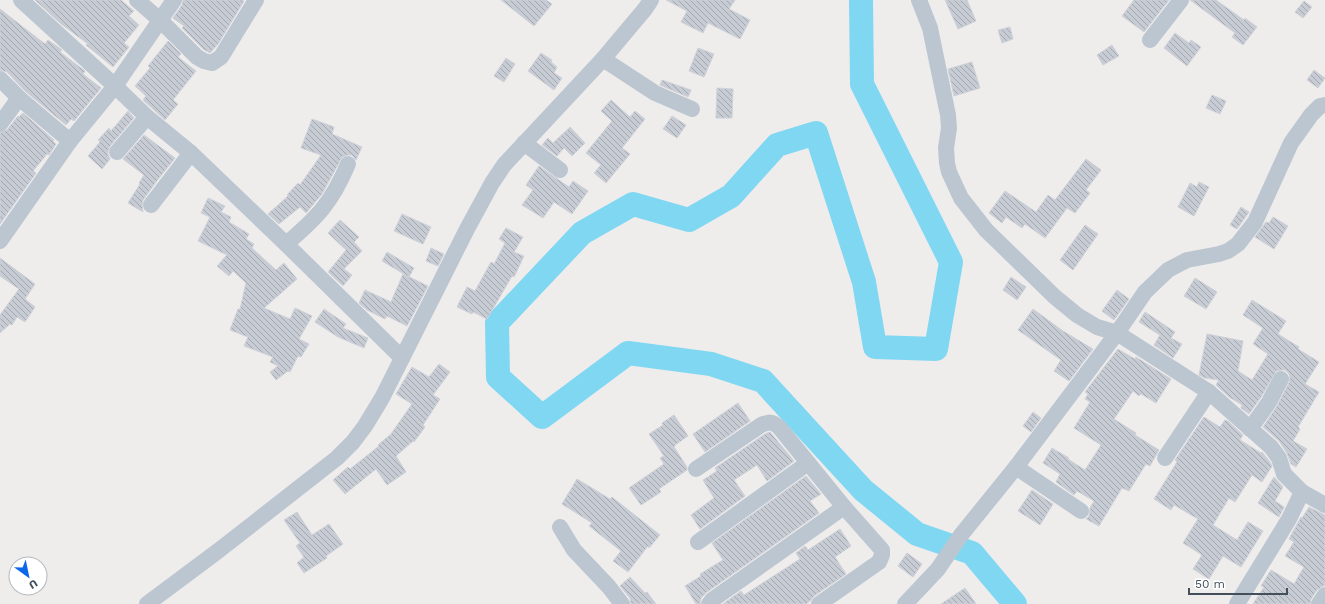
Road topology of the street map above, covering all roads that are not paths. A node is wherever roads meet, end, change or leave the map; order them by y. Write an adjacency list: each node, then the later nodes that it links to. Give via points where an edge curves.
1 (20, 0): 12 (street)
2 (137, 0): 8 (street)
3 (174, 0): 8 (street)
4 (256, 0): 8 (street, via 221,57 212,63 196,57)
5 (651, 0): 10 (street)
6 (919, 0): 27 (street, via 930,28 948,115 947,163 961,198 986,230 1055,297 1076,315)
7 (1181, 0): 9 (street)
8 (161, 21): 12 (street)
9 (1150, 40)
10 (602, 59): 15 (street, via 655,93); 19 (street)
11 (0, 80): 13 (street)
12 (115, 86): 16 (street); 18 (street)
13 (19, 98): 17 (street); 18 (street)
14 (1325, 105): 27 (street, via 1315,110 1291,142 1255,222 1238,244 1228,251 1187,260 1168,270 1145,292)
15 (692, 109)
16 (147, 117): 20 (street); 21 (street)
17 (0, 124)
18 (70, 141): 25 (street)
19 (524, 143): 23 (street); 28 (street, via 492,182)
20 (117, 152)
21 (191, 153): 24 (street); 26 (street)
22 (348, 164): 26 (street, via 324,209)
23 (560, 170)
24 (151, 205)
25 (0, 241)
26 (286, 244): 28 (street)
27 (1117, 334): 30 (street); 34 (street)
28 (402, 358): 43 (street, via 365,426 337,458)
29 (1281, 379): 31 (street)
30 (1209, 392): 31 (street); 32 (street)
31 (1250, 429): 36 (street, via 1276,452 1284,474)
32 (1165, 458)
33 (808, 463): 35 (street, via 779,427 768,422); 38 (street); 41 (street)
34 (1016, 467): 39 (street); 47 (street, via 961,535 938,569)
35 (696, 469)
36 (1302, 492): 37 (street); 48 (street, via 1289,519)
37 (1325, 505)
38 (844, 507): 45 (street); 46 (street, via 882,550 882,555 878,562)
39 (1081, 511)
40 (560, 527): 44 (street, via 574,550)
41 (698, 542)
42 (1325, 595): 49 (street)
43 (147, 604)
44 (622, 604)
45 (708, 604)
46 (819, 604)
47 (905, 604)
48 (1237, 604)
49 (1319, 604)

